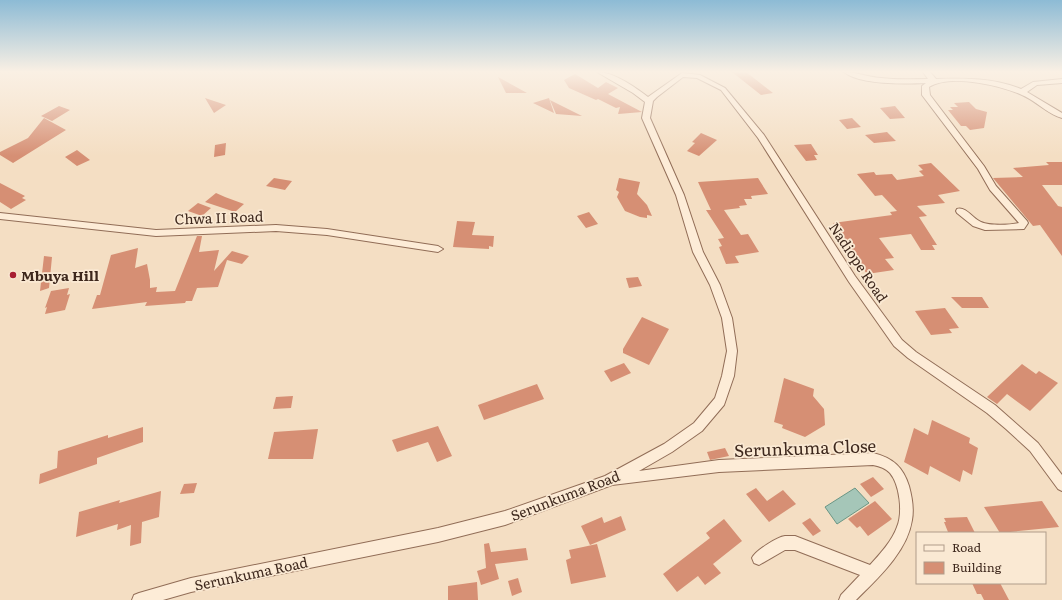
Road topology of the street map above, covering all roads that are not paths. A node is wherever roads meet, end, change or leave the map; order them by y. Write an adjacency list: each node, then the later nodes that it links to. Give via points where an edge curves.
1 (732, 100): 10 (street, Nadiope Road, via 761,137 852,279 898,342 912,355 1010,425 1034,447)
2 (930, 100): 6 (street, via 981,168 990,184 1024,223 1022,227 985,227 976,224)
3 (1035, 100): 5 (street)
4 (649, 101): 9 (street, Serunkuma Road, via 646,118 680,195 698,252 720,297 727,318 732,351 720,401 698,427 668,448)
5 (1062, 116)
6 (960, 211)
7 (0, 216): 8 (street, Chwa II Road, via 156,233 276,228 327,232)
8 (438, 249)
9 (608, 481): 12 (street, Serunkuma Close, via 719,466 873,459 886,461 901,479 905,493 906,520 902,534); 13 (street, Serunkuma Road, via 498,520 438,535 191,585)
10 (1062, 485)
11 (759, 558): 12 (street, via 784,543 795,543)
12 (872, 573): 14 (street, Serunkuma Close)
13 (139, 600)
14 (846, 600)

